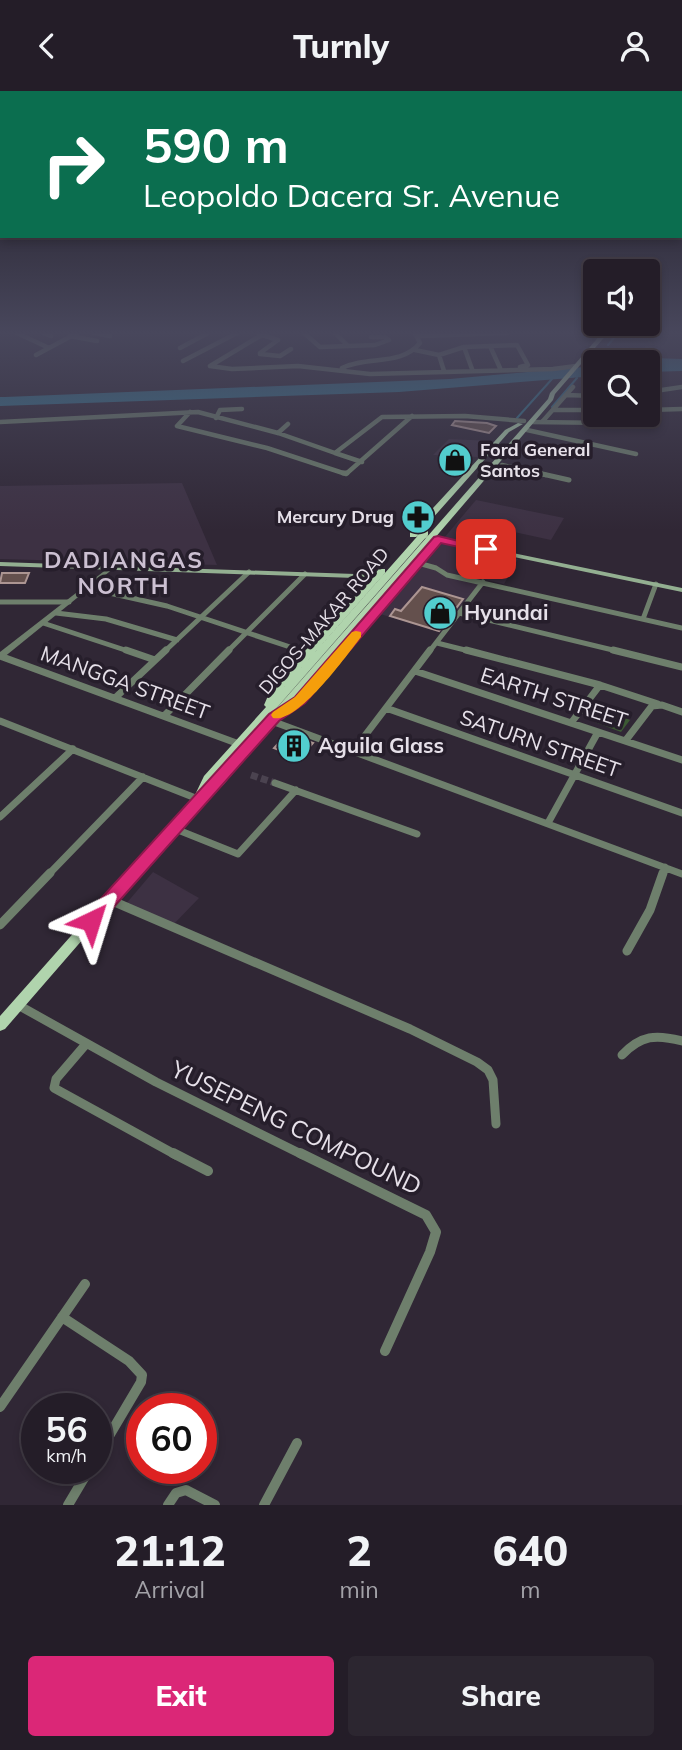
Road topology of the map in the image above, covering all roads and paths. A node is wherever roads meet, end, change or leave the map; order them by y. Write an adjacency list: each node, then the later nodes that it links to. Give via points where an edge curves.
1 (551, 399): 15 (main road, DIGOS-MAKAR ROAD)
2 (563, 399): 5 (street)
3 (242, 409): 10 (street, via 220,410)
4 (682, 409): 7 (street)
5 (553, 410): 6 (street); 12 (street)
6 (583, 410)
7 (660, 410)
8 (190, 412): 10 (street); 11 (street); 19 (street, via 177,426 284,453 344,474)
9 (412, 416): 15 (street, via 488,417); 17 (street, via 379,418); 19 (street)
10 (216, 418): 16 (street)
11 (0, 422)
12 (542, 422): 13 (street); 15 (street)
13 (583, 422)
14 (289, 425): 16 (street)
15 (526, 425): 18 (street); 20 (main road, DIGOS-MAKAR ROAD, via 527,435); 22 (main road, DIGOS-MAKAR ROAD, via 507,431); 57 (main road, DIGOS-MAKAR ROAD)
16 (278, 433): 17 (street)
17 (335, 453): 19 (street)
18 (636, 454)
19 (362, 462)
20 (502, 465): 21 (street); 23 (main road, DIGOS-MAKAR ROAD)
21 (569, 480)
22 (414, 534): 23 (main road); 29 (main road, DIGOS-MAKAR ROAD)
23 (438, 539): 24 (main road, DIGOS-MAKAR ROAD); 32 (main road)
24 (418, 563): 30 (main road, DIGOS-MAKAR ROAD); 31 (street)
25 (0, 564): 26 (main road)
26 (112, 567): 27 (main road); 33 (street)
27 (249, 572): 28 (main road); 39 (street)
28 (305, 574): 29 (main road); 43 (street)
29 (377, 576): 30 (main road); 46 (main road, DIGOS-MAKAR ROAD)
30 (405, 578): 57 (main road, DIGOS-MAKAR ROAD, via 300,700)
31 (483, 583): 38 (street); 40 (street)
32 (656, 584): 34 (main road); 40 (street)
33 (87, 588): 36 (street); 39 (street)
34 (682, 590)
35 (0, 602): 36 (street)
36 (69, 602): 37 (street)
37 (56, 613): 41 (street); 44 (street, via 106,619)
38 (459, 613): 45 (street); 49 (street)
39 (200, 617): 43 (street); 44 (street)
40 (643, 619): 42 (street)
41 (43, 623): 47 (street); 48 (street)
42 (682, 628)
43 (247, 633): 46 (street); 56 (street)
44 (177, 640): 48 (street)
45 (437, 643): 50 (street); 51 (street)
46 (308, 653): 57 (main road, DIGOS-MAKAR ROAD, via 274,691)
47 (0, 656): 52 (street, MANGGA STREET)
48 (155, 660): 52 (street)
49 (682, 667)
50 (415, 671): 54 (street); 58 (street, EARTH STREET)
51 (600, 685): 53 (street); 58 (street)
52 (115, 698): 56 (street, MANGGA STREET)
53 (662, 705): 55 (street); 61 (street, via 649,709)
54 (386, 708): 64 (street); 66 (street, SATURN STREET)
55 (682, 712)
56 (164, 716): 62 (street, MANGGA STREET)
57 (268, 718): 62 (main road, DIGOS-MAKAR ROAD); 64 (street); 70 (main road, DIGOS-MAKAR ROAD, via 219,782)
58 (570, 723): 60 (street, EARTH STREET)
59 (2, 724): 63 (street)
60 (598, 732): 61 (street, EARTH STREET); 66 (street)
61 (626, 740): 65 (street, EARTH STREET)
62 (239, 744): 70 (main road, DIGOS-MAKAR ROAD, via 208,779)
63 (73, 749): 67 (street); 72 (street)
64 (354, 750): 73 (street)
65 (682, 760)
66 (574, 775): 71 (street, SATURN STREET); 73 (street)
67 (143, 777): 70 (street); 79 (street)
68 (275, 783): 69 (street)
69 (296, 790): 74 (street, via 238,854); 75 (street)
70 (198, 799): 74 (main road, DIGOS-MAKAR ROAD)
71 (682, 813)
72 (0, 817)
73 (548, 823): 76 (street)
74 (173, 828): 78 (main road, DIGOS-MAKAR ROAD)
75 (417, 834)
76 (665, 867): 77 (street); 80 (street, via 650,910)
77 (682, 874)
78 (110, 900): 81 (main road, DIGOS-MAKAR ROAD); 86 (street, via 411,1029 477,1062 493,1080)
79 (0, 925)
80 (627, 951)
81 (18, 1005): 82 (main road, DIGOS-MAKAR ROAD); 84 (street, YUSEPENG COMPOUND)
82 (1, 1021)
83 (682, 1041): 85 (street, via 646,1036 636,1039)
84 (86, 1044): 87 (street, via 56,1079 54,1088); 90 (street, YUSEPENG COMPOUND, via 426,1216 436,1232 430,1252)
85 (622, 1055)
86 (496, 1124)
87 (208, 1171)
88 (85, 1284): 89 (street)
89 (62, 1317): 91 (street); 92 (street, via 129,1361 142,1375)
90 (385, 1351)
91 (0, 1407)
92 (112, 1431)
93 (297, 1443): 98 (street)
94 (80, 1484): 95 (street)
95 (68, 1505)
96 (168, 1505): 97 (street, via 180,1490)
97 (215, 1505)
98 (264, 1505)

